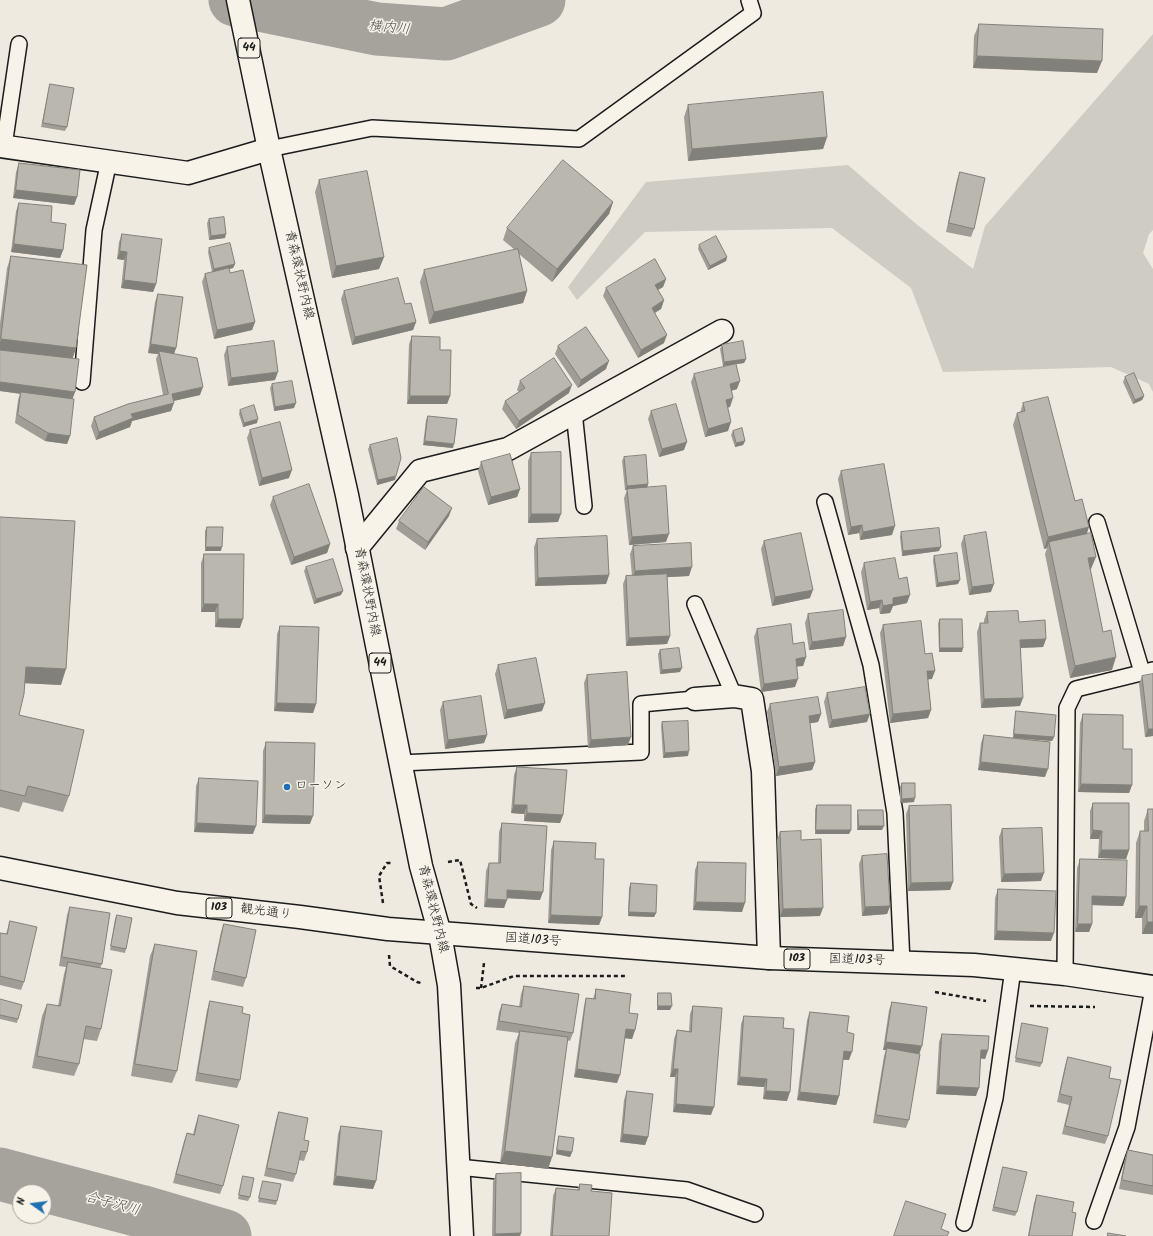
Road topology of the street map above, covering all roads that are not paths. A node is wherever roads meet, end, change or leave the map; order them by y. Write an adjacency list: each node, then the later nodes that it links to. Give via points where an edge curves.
1 (238, 0): 5 (main road, 青森環状野内線 / 44)
2 (749, 0): 5 (lane, via 753,13 579,139 372,128)
3 (19, 44): 4 (lane)
4 (2, 146): 6 (main road)
5 (270, 150): 6 (main road, via 188,173); 13 (main road, 青森環状野内線 / 44)
6 (109, 161): 8 (lane, via 94,230)
7 (722, 331): 9 (main road)
8 (82, 382)
9 (574, 412): 11 (lane); 13 (main road, via 508,448 420,471)
10 (825, 502): 22 (lane, via 871,665 895,813)
11 (584, 506)
12 (1097, 522): 15 (lane)
13 (357, 548): 18 (main road, 青森環状野内線 / 44)
14 (695, 604): 16 (lane)
15 (1148, 671): 24 (lane, via 1076,689 1067,708)
16 (734, 696): 17 (main road); 21 (main road, via 752,699 763,771)
17 (694, 699): 18 (lane, via 641,704 641,752)
18 (400, 763): 20 (main road, 青森環状野内線 / 44, via 421,866)
19 (0, 868): 20 (main road, 観光通り / 103, via 177,903)
20 (440, 934): 21 (main road, 国道103号 / 103); 26 (main road, 青森環状野内線 / 44, via 449,985)
21 (769, 958): 22 (main road, 国道103号 / 103)
22 (902, 963): 23 (main road, 国道103号 / 103)
23 (1013, 969): 24 (main road, 国道103号 / 103); 29 (lane, via 995,1098)
24 (1065, 974): 25 (main road, 国道103号 / 103)
25 (1153, 988): 28 (lane, via 1126,1127)
26 (458, 1167): 27 (lane, via 687,1190); 30 (main road, 青森環状野内線 / 44)
27 (755, 1214)
28 (1094, 1221)
29 (964, 1223)
30 (462, 1236)

